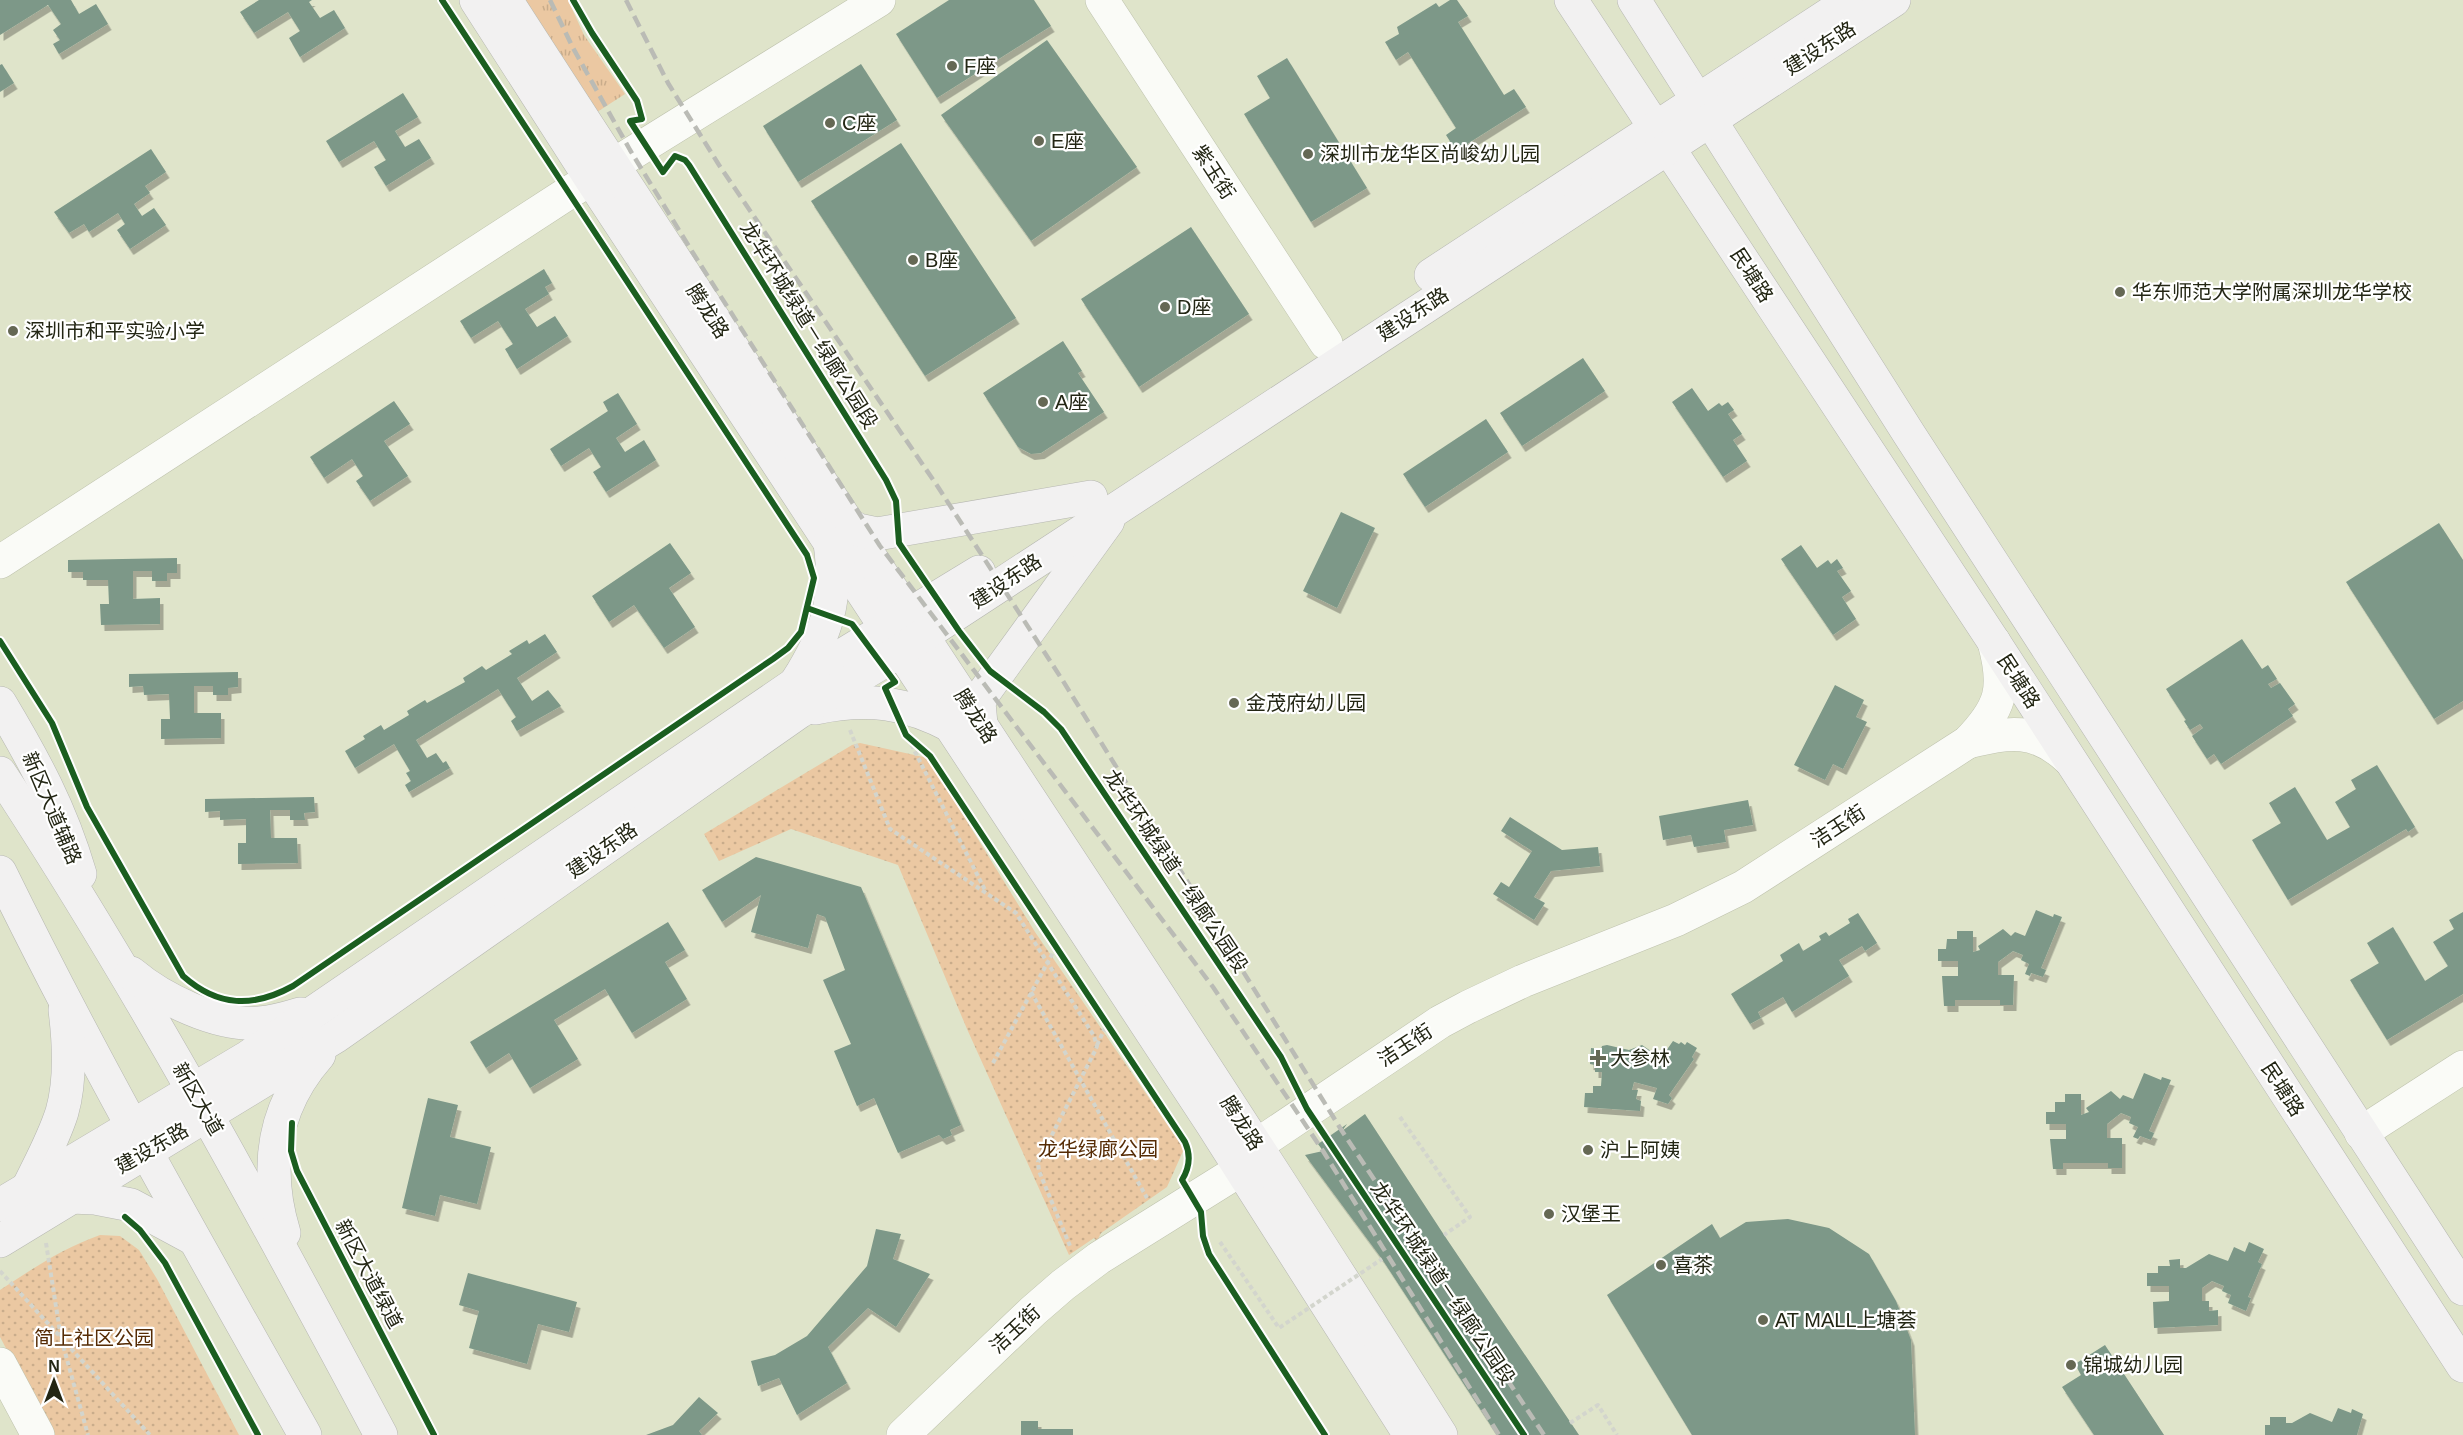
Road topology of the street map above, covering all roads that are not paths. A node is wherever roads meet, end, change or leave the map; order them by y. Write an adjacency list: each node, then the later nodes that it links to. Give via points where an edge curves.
1 (476, 0): 11 (main road, 腾龙路)
2 (506, 0): 11 (main road, 腾龙路)
3 (879, 0): 11 (street)
4 (1102, 0): 12 (street, 紫玉街)
5 (1570, 0): 10 (main road, 民塘路)
6 (1634, 0): 9 (main road)
7 (1851, 0): 9 (main road, 建设东路)
8 (1894, 0): 9 (main road, 建设东路)
9 (1704, 109): 10 (main road, 建设东路); 34 (main road)
10 (1662, 138): 12 (main road, 建设东路); 13 (main road, 建设东路); 17 (main road, 民塘路)
11 (602, 172): 14 (main road, 腾龙路); 15 (street)
12 (1326, 343): 13 (main road, 建设东路)
13 (1106, 501): 14 (main road, via 877,534 858,530); 16 (main road, 建设东路, via 952,590); 20 (main road)
14 (839, 533): 16 (main road, 腾龙路); 18 (main road, via 826,626)
15 (0, 562)
16 (905, 632): 18 (main road, 建设东路); 20 (main road, 腾龙路)
17 (1994, 642): 21 (street, via 2001,675 1999,692 1994,711); 22 (main road, 民塘路)
18 (797, 698): 20 (main road, via 883,704); 30 (main road, 建设东路); 31 (main road, 建设东路)
19 (0, 703): 26 (main road, 新区大道辅路, via 37,765 58,811)
20 (967, 725): 36 (main road, 腾龙路)
21 (1968, 742): 22 (street, via 2007,734 2033,735 2057,747); 36 (street, 洁玉街, via 1711,904 1523,981 1440,1022)
22 (2069, 759): 45 (main road, 民塘路)
23 (0, 773): 26 (main road, 新区大道)
24 (0, 872): 28 (main road)
25 (0, 914): 28 (main road)
26 (93, 918): 27 (main road, 新区大道)
27 (116, 956): 30 (main road, via 148,987 190,1008 222,1018 257,1023); 33 (main road, 新区大道)
28 (43, 961): 29 (main road)
29 (64, 999): 35 (main road); 37 (main road, via 67,1030 63,1110)
30 (319, 1008): 33 (main road, 建设东路, via 248,1057)
31 (335, 1037): 33 (main road, 建设东路); 42 (main road, via 295,1088 279,1120 276,1138 277,1202)
32 (2463, 1068): 34 (street)
33 (200, 1103): 35 (main road, 建设东路); 42 (main road, 新区大道)
34 (2361, 1133): 43 (main road)
35 (139, 1140): 37 (main road, 建设东路); 38 (main road, 建设东路); 40 (main road)
36 (1248, 1157): 49 (street, 洁玉街, via 1064,1285); 50 (main road, 腾龙路); 51 (main road, 腾龙路)
37 (28, 1188): 39 (main road, 建设东路)
38 (71, 1197): 40 (main road, via 131,1204); 41 (main road, 建设东路)
39 (0, 1205)
40 (194, 1239): 47 (main road)
41 (0, 1241)
42 (297, 1278): 48 (main road, 新区大道)
43 (2463, 1290)
44 (0, 1364): 46 (street)
45 (2460, 1365)
46 (38, 1435)
47 (305, 1435)
48 (381, 1435)
49 (903, 1435)
50 (1410, 1435)
51 (1442, 1435)

